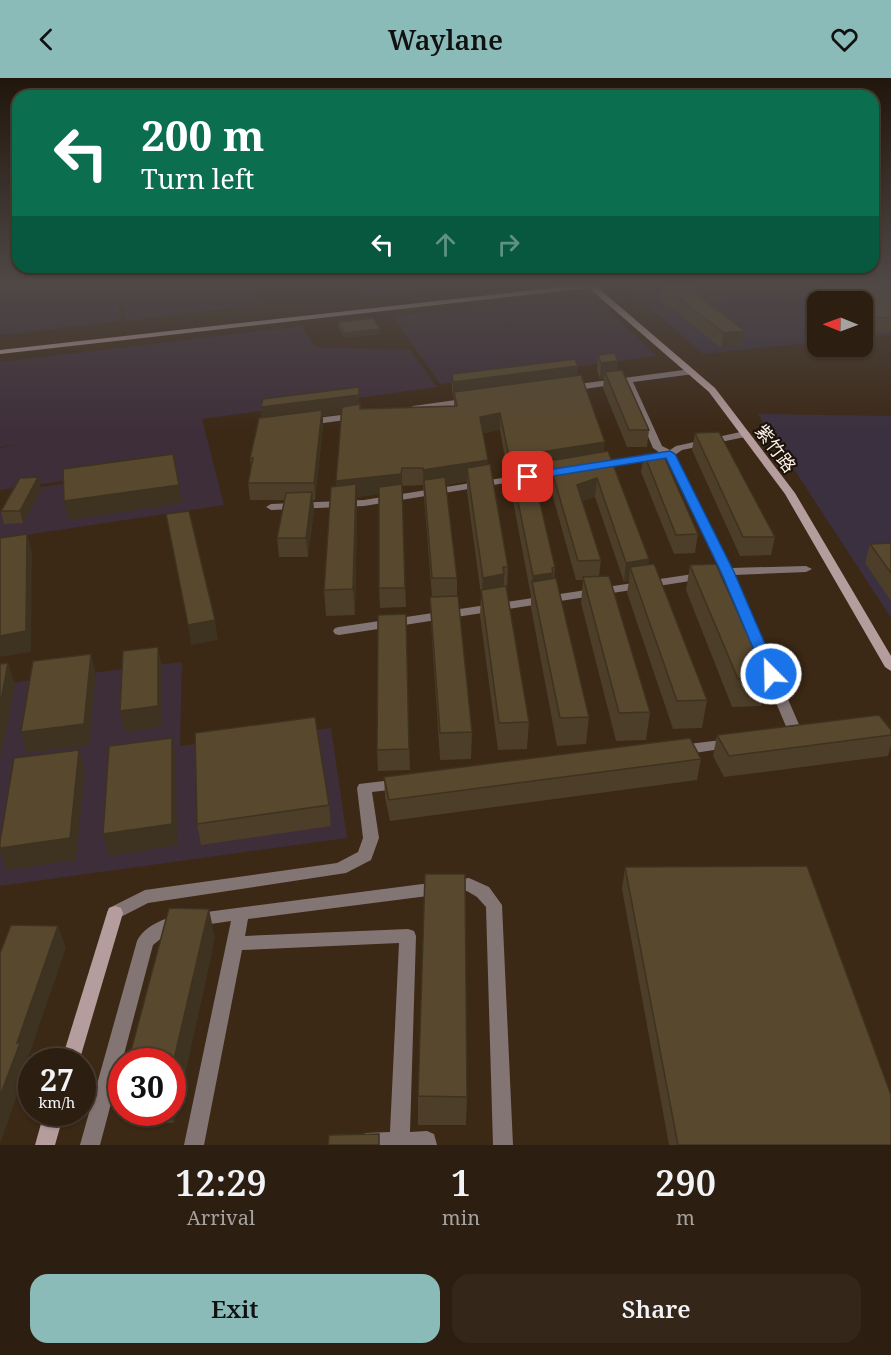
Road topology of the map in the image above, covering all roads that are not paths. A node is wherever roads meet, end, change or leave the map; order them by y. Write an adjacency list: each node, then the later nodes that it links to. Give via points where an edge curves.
1 (92, 335): 4 (street)
2 (152, 335): 5 (street)
3 (649, 335): 6 (street, 紫竹路)
4 (0, 345)
5 (0, 352)
6 (691, 372): 7 (street); 13 (street, 紫竹路, via 712,390)
7 (628, 380): 8 (street); 14 (street, via 658,448)
8 (558, 390)
9 (476, 400): 10 (street)
10 (406, 410)
11 (371, 414): 12 (street)
12 (301, 423)
13 (745, 434): 14 (street, via 679,448); 21 (street, 紫竹路, via 790,493)
14 (670, 454): 15 (street); 19 (street)
15 (587, 467)
16 (576, 469): 17 (street, via 364,502)
17 (271, 507)
18 (806, 569): 19 (street)
19 (727, 572): 20 (street); 22 (street)
20 (339, 631)
21 (891, 667)
22 (797, 736)
23 (739, 743): 24 (street)
24 (668, 751)
25 (411, 783): 28 (street, via 364,788 371,838 365,856 340,868 145,897 115,913)
26 (241, 913): 27 (street); 33 (street, via 181,921 163,927 146,941); 36 (street, via 468,884 483,892 494,905)
27 (235, 943): 30 (street, via 408,936); 34 (street)
28 (74, 1048)
29 (50, 1126): 32 (street)
30 (400, 1142): 31 (street); 35 (street, via 427,1141)
31 (346, 1143)
32 (45, 1145)
33 (90, 1145)
34 (194, 1145)
35 (427, 1145)
36 (503, 1145)

